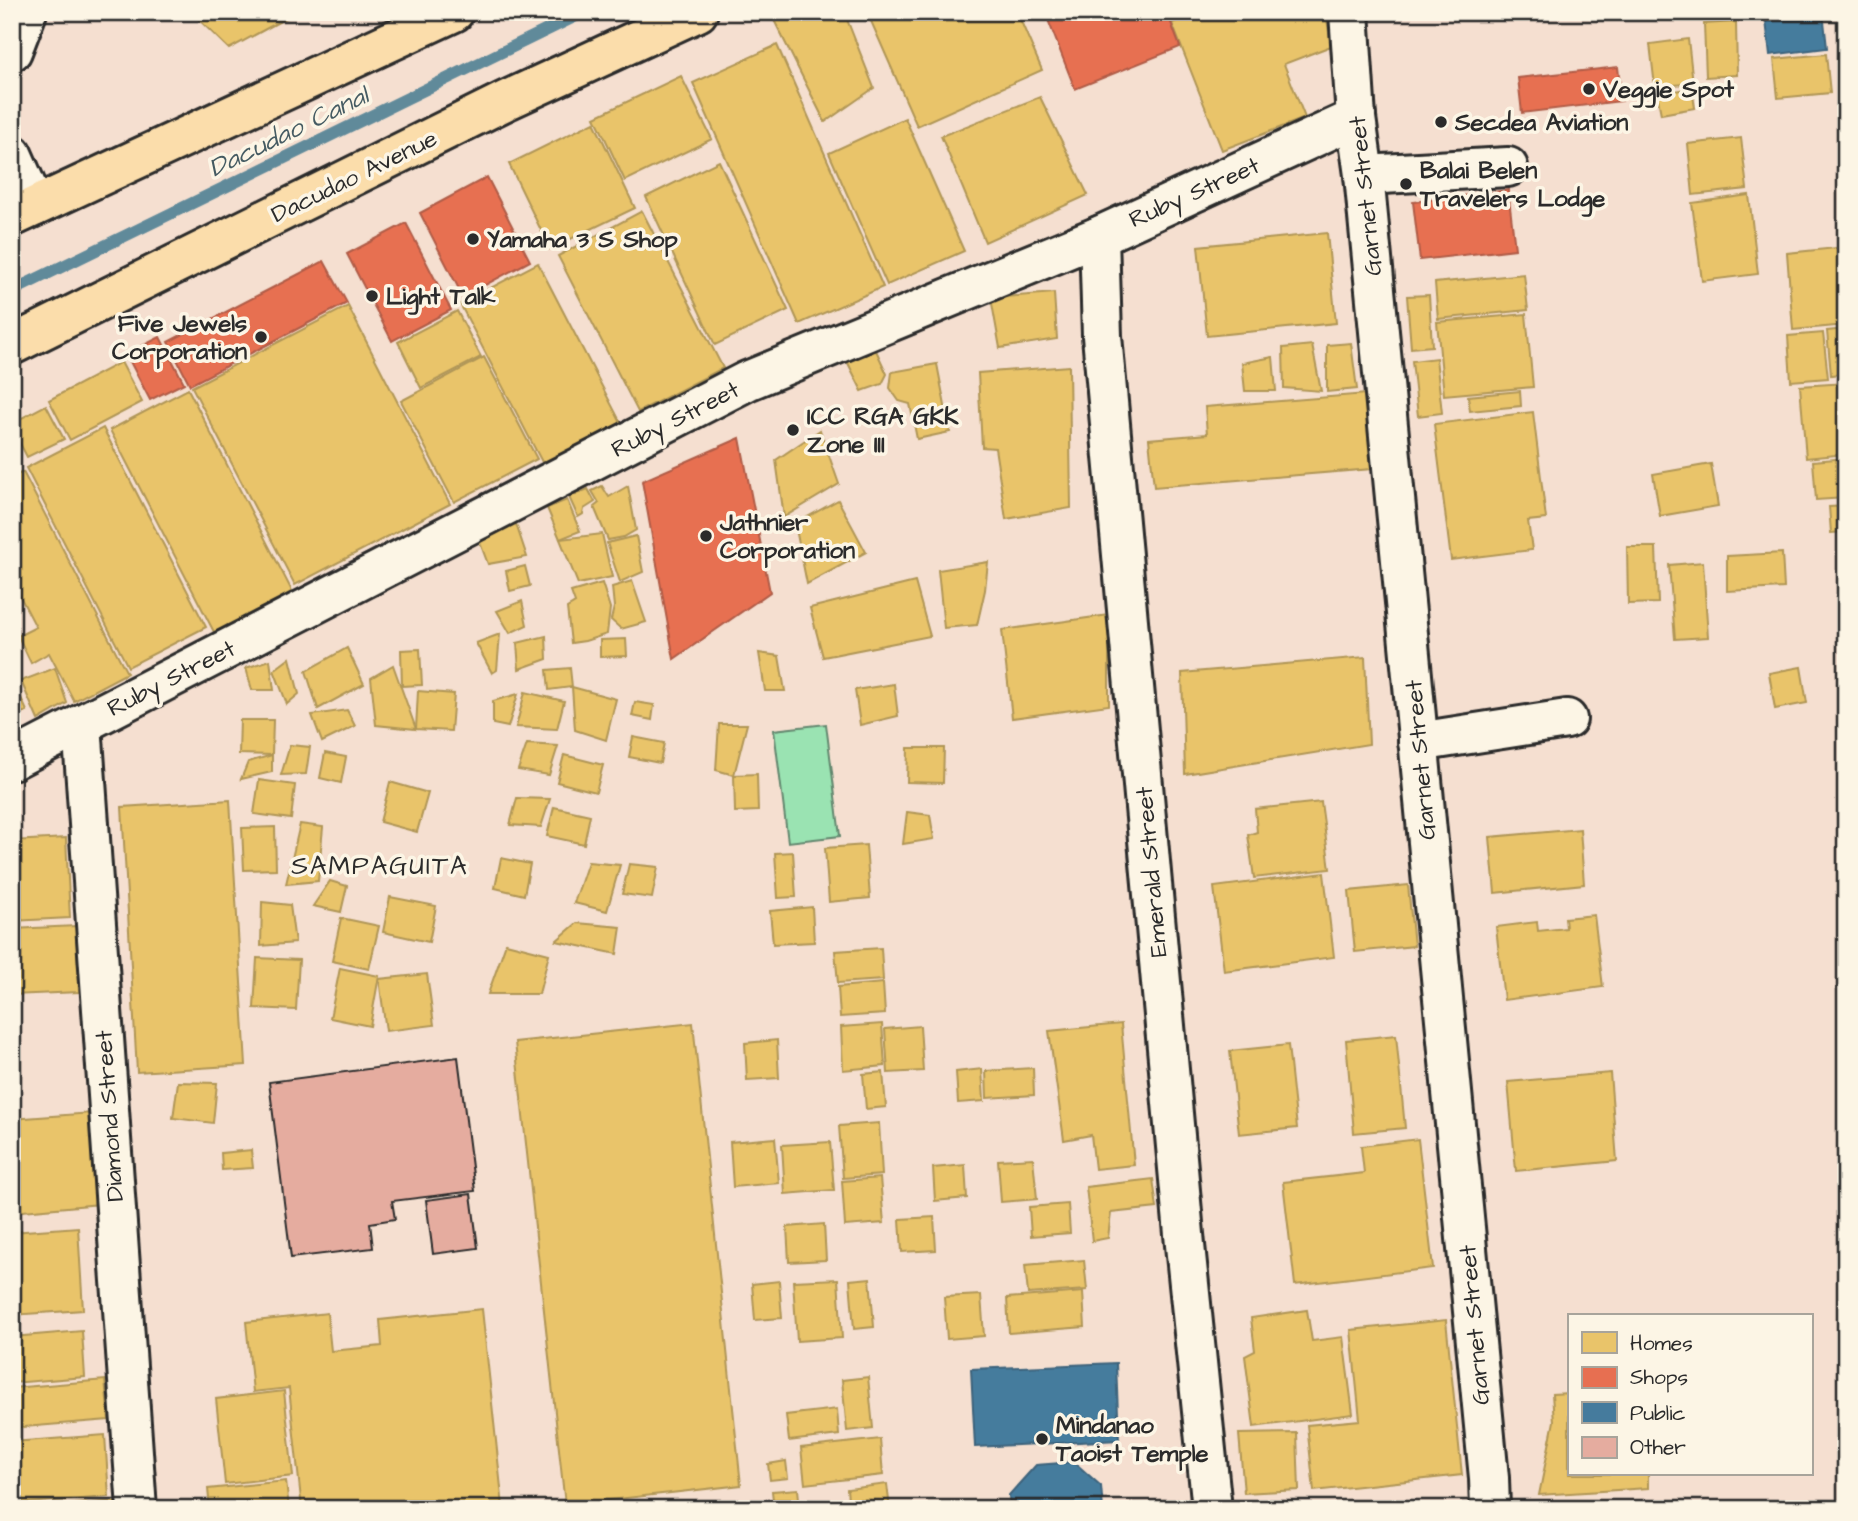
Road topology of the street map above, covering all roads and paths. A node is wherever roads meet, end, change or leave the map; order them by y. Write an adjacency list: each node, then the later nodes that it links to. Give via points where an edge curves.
1 (27, 12): 5 (street)
2 (454, 12): 10 (main road)
3 (698, 12): 12 (main road, Dacudao Avenue, via 505,101)
4 (1349, 12): 6 (street, Garnet Street)
5 (12, 51)
6 (1356, 118): 9 (street, Garnet Street); 11 (street, Ruby Street)
7 (12, 155): 10 (street)
8 (1508, 167): 9 (street)
9 (1364, 175): 15 (street, Garnet Street)
10 (24, 211)
11 (1099, 236): 14 (street, Ruby Street, via 747,382); 18 (street, Emerald Street, via 1103,349)
12 (12, 345)
13 (1567, 719): 15 (street)
14 (82, 724): 16 (street, Ruby Street); 17 (street, Diamond Street)
15 (1418, 742): 19 (street, Garnet Street)
16 (12, 760)
17 (137, 1509)
18 (1212, 1509)
19 (1490, 1509)

